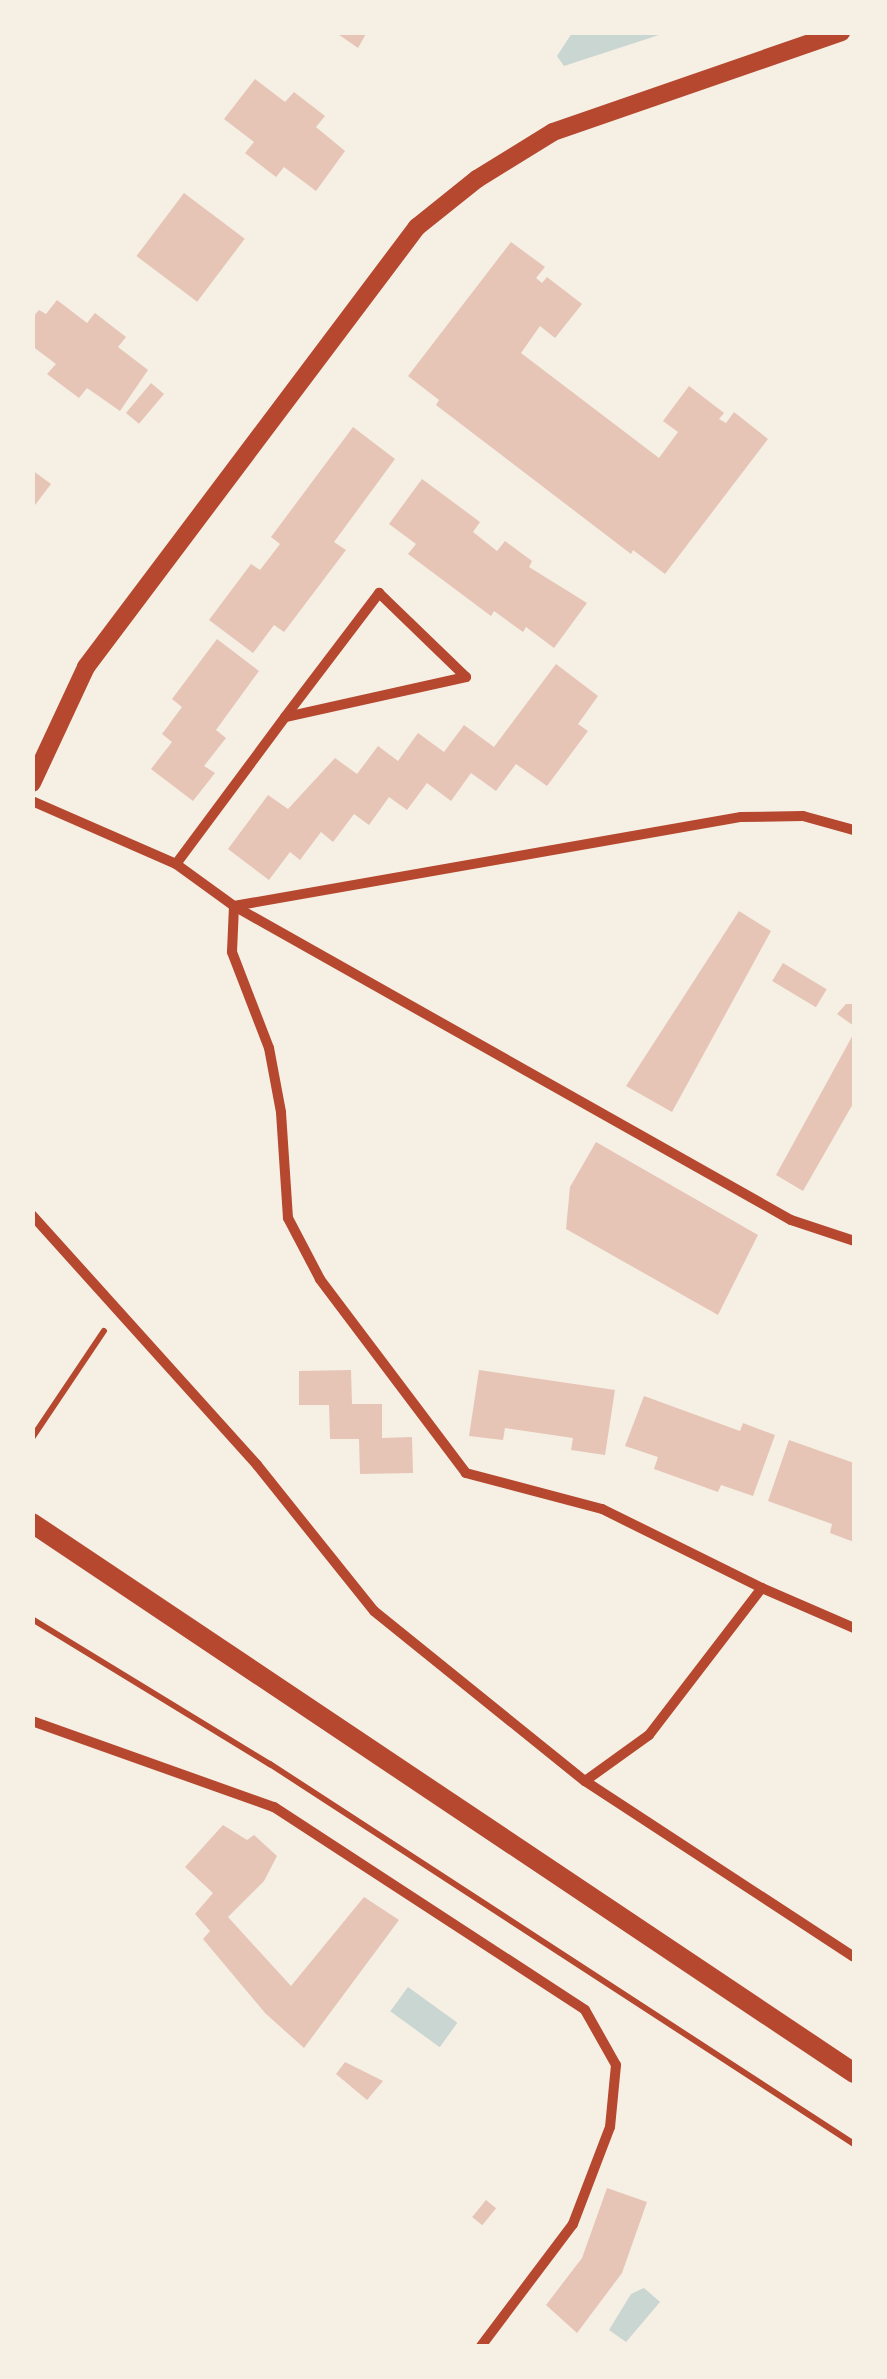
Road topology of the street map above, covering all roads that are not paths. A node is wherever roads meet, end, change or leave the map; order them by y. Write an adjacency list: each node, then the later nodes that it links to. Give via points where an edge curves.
1 (841, 32): 3 (street, via 553,132 477,179 417,228 86,667)
2 (286, 717): 2 (street, via 412,689 466,677 379,593); 6 (street)
3 (32, 783)
4 (32, 801): 6 (street)
5 (854, 830): 7 (street, via 803,816 742,817)
6 (176, 864): 7 (street)
7 (234, 906): 9 (street, via 791,1220); 11 (street, via 232,952 269,1048 278,1096 288,1218 320,1280 466,1473 602,1509)
8 (32, 1214): 14 (street, via 119,1307 374,1611)
9 (854, 1241)
10 (32, 1524): 16 (main road)
11 (762, 1588): 12 (street); 14 (street, via 649,1734)
12 (854, 1628)
13 (32, 1721): 17 (street, via 274,1807 585,2010 616,2065 610,2126 573,2224)
14 (585, 1781): 15 (street)
15 (854, 1956)
16 (854, 2073)
17 (481, 2346)

